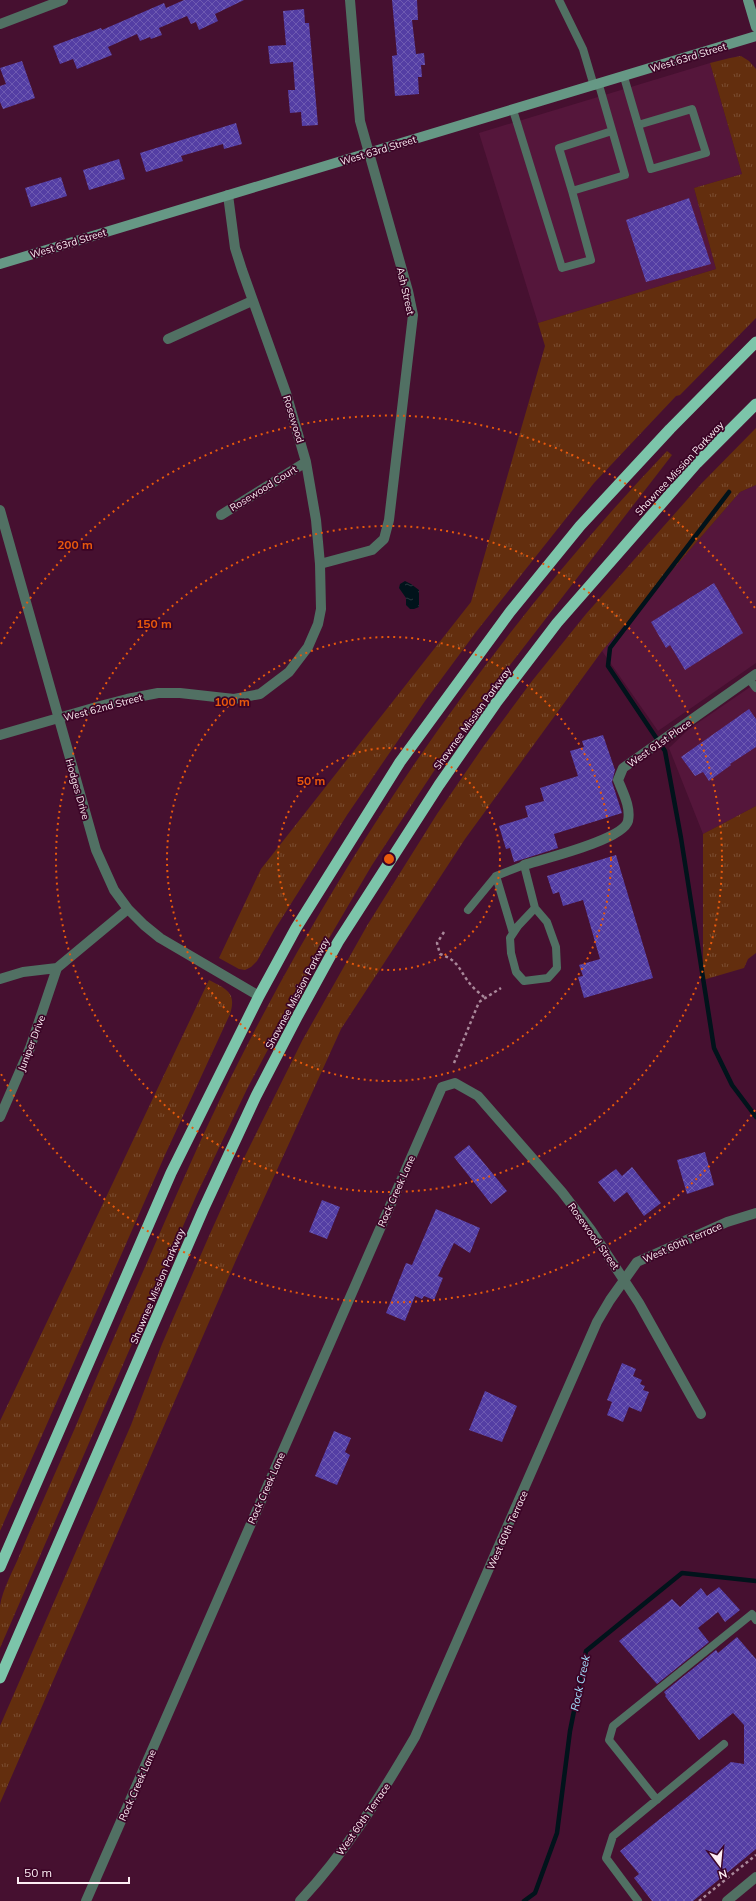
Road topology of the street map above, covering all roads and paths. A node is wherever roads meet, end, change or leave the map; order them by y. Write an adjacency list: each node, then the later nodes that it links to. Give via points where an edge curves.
1 (63, 0): 5 (street)
2 (350, 0): 13 (street, Ash Street, via 360,121)
3 (559, 0): 9 (lane, via 583,49)
4 (748, 0): 6 (main road)
5 (0, 24)
6 (756, 27)
7 (756, 36): 8 (main road, West 63rd Street)
8 (624, 77): 9 (main road, West 63rd Street); 11 (lane)
9 (596, 85): 10 (main road, West 63rd Street); 12 (lane)
10 (513, 110): 13 (main road, West 63rd Street); 14 (lane, via 562,268 591,260)
11 (638, 124): 11 (lane, via 651,169 706,153 692,108)
12 (612, 131): 14 (lane, via 625,175); 14 (lane, via 558,148)
13 (368, 153): 15 (main road, West 63rd Street); 24 (street, Ash Street, via 413,315 389,520 384,539 372,550)
14 (572, 191)
15 (228, 195): 16 (main road, West 63rd Street); 17 (street, Rosewood, via 235,248)
16 (0, 264)
17 (252, 301): 18 (street); 21 (street, Rosewood, via 286,393)
18 (168, 338)
19 (756, 342): 40 (highway, via 665,434 585,521 510,612 400,762 296,928)
20 (756, 404): 50 (highway, Shawnee Mission Parkway, via 697,463 557,623 496,703 439,785 338,942 260,1090 203,1210)
21 (306, 462): 23 (street, Rosewood Court); 24 (street, Rosewood, via 316,520)
22 (0, 510): 28 (street, Hodges Drive)
23 (221, 515)
24 (320, 564): 25 (street, Rosewood, via 322,609)
25 (308, 648): 28 (street, West 62nd Street, via 289,672 260,694 234,699 158,693 127,698)
26 (753, 676): 27 (lane); 30 (street, West 61st Place, via 623,768 618,780 629,808 627,823 620,831 607,838)
27 (756, 688)
28 (58, 718): 29 (street, West 62nd Street); 33 (street, Hodges Drive, via 96,850 114,890)
29 (0, 735)
30 (524, 865): 31 (lane); 32 (lane)
31 (496, 876): 34 (lane); 36 (lane)
32 (535, 908): 36 (lane); 36 (lane, via 547,922 556,947 557,968 548,978 524,981 516,972 510,938)
33 (128, 909): 37 (street); 40 (street, Hodges Drive, via 160,938)
34 (468, 910)
35 (444, 932): 41 (path, via 437,943 440,954 458,966 471,985)
36 (513, 933)
37 (57, 968): 38 (street, via 22,972); 44 (street, Juniper Drive, via 30,1048)
38 (0, 978)
39 (501, 988): 41 (path)
40 (259, 996): 48 (highway, via 171,1173)
41 (485, 998): 42 (path, via 479,1002)
42 (454, 1063)
43 (455, 1083): 46 (street, Rosewood Street, via 478,1096 503,1123 586,1224); 55 (street, Rock Creek Lane, via 442,1087 432,1107)
44 (0, 1117)
45 (756, 1213): 46 (street, West 60th Terrace, via 727,1222 637,1262)
46 (624, 1278): 47 (street, Rosewood Street); 56 (street, West 60th Terrace, via 598,1322 415,1737 386,1787 349,1842)
47 (701, 1414)
48 (0, 1568)
49 (756, 1620): 52 (lane, via 752,1614 613,1726 609,1740)
50 (0, 1678)
51 (724, 1744): 52 (lane)
52 (657, 1800): 57 (lane, via 613,1836 606,1858)
53 (756, 1855): 58 (path)
54 (756, 1877): 59 (street)
55 (86, 1901)
56 (300, 1901)
57 (638, 1901)
58 (699, 1901)
59 (727, 1901)

